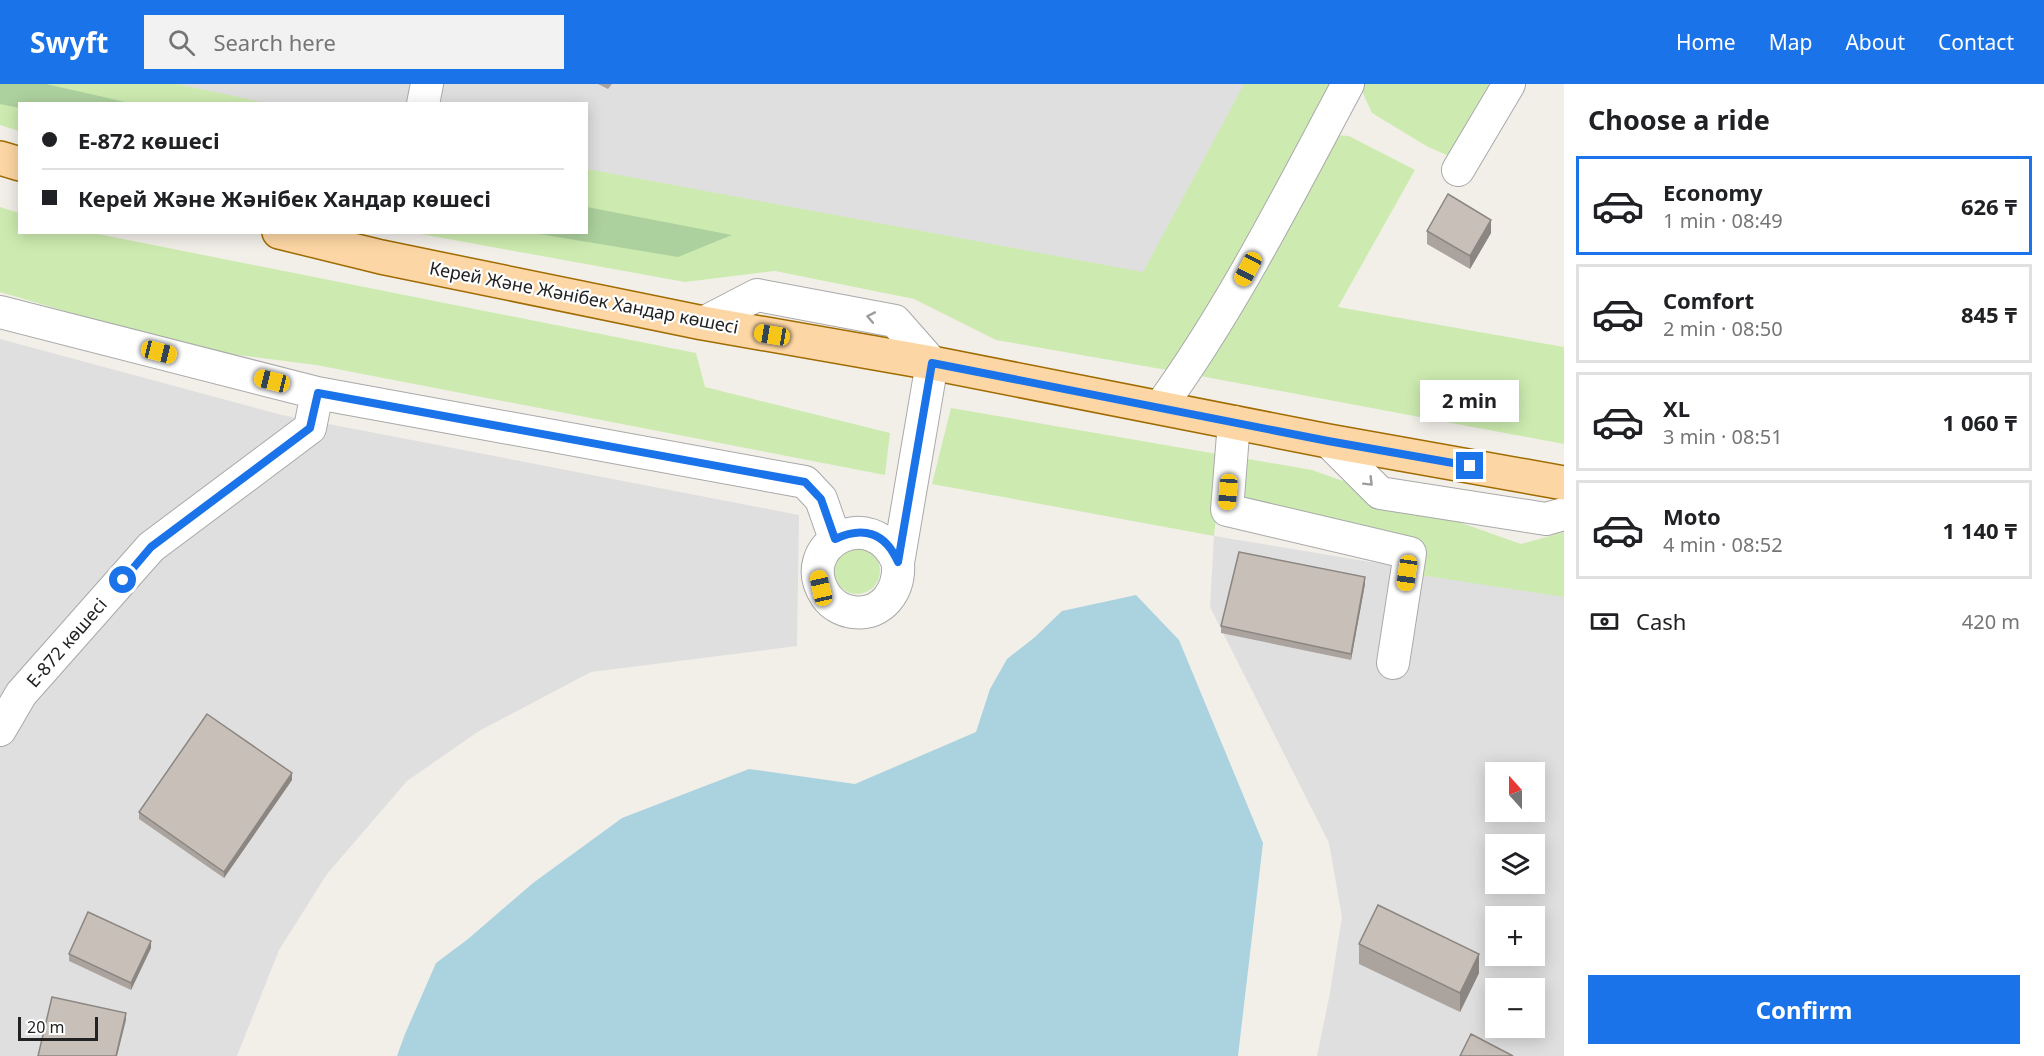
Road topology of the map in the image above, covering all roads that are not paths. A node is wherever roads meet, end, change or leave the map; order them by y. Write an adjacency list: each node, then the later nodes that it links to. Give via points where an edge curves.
1 (427, 84): 4 (street)
2 (1348, 84): 12 (street, via 1237,290)
3 (1509, 84): 7 (street)
4 (423, 102)
5 (0, 158): 6 (main road)
6 (18, 163)
7 (1458, 170)
8 (287, 234): 10 (main road, Керей Және Жәнібек Хандар көшесі, via 704,323)
9 (0, 312): 11 (street)
10 (932, 363): 12 (main road, Керей Және Жәнібек Хандар көшесі); 18 (street)
11 (318, 393): 17 (street, via 805,482 821,499); 20 (street, Е-872 көшесі, via 310,428 151,547 21,694)
12 (1160, 407): 13 (main road, Керей Және Жәнібек Хандар көшесі)
13 (1234, 422): 14 (main road, Керей Және Жәнібек Хандар көшесі); 19 (street, via 1227,510 1410,553)
14 (1328, 441): 15 (main road, Керей Және Жәнібек Хандар көшесі); 16 (street, one-way to 16, via 1380,493 1546,519)
15 (1564, 483)
16 (1564, 514)
17 (835, 539): 18 (street, via 860,532 873,534 888,546); 18 (street, via 819,561 818,575 828,600 839,608 852,612 878,608 895,588)
18 (898, 562)
19 (1394, 663)
20 (0, 730)

